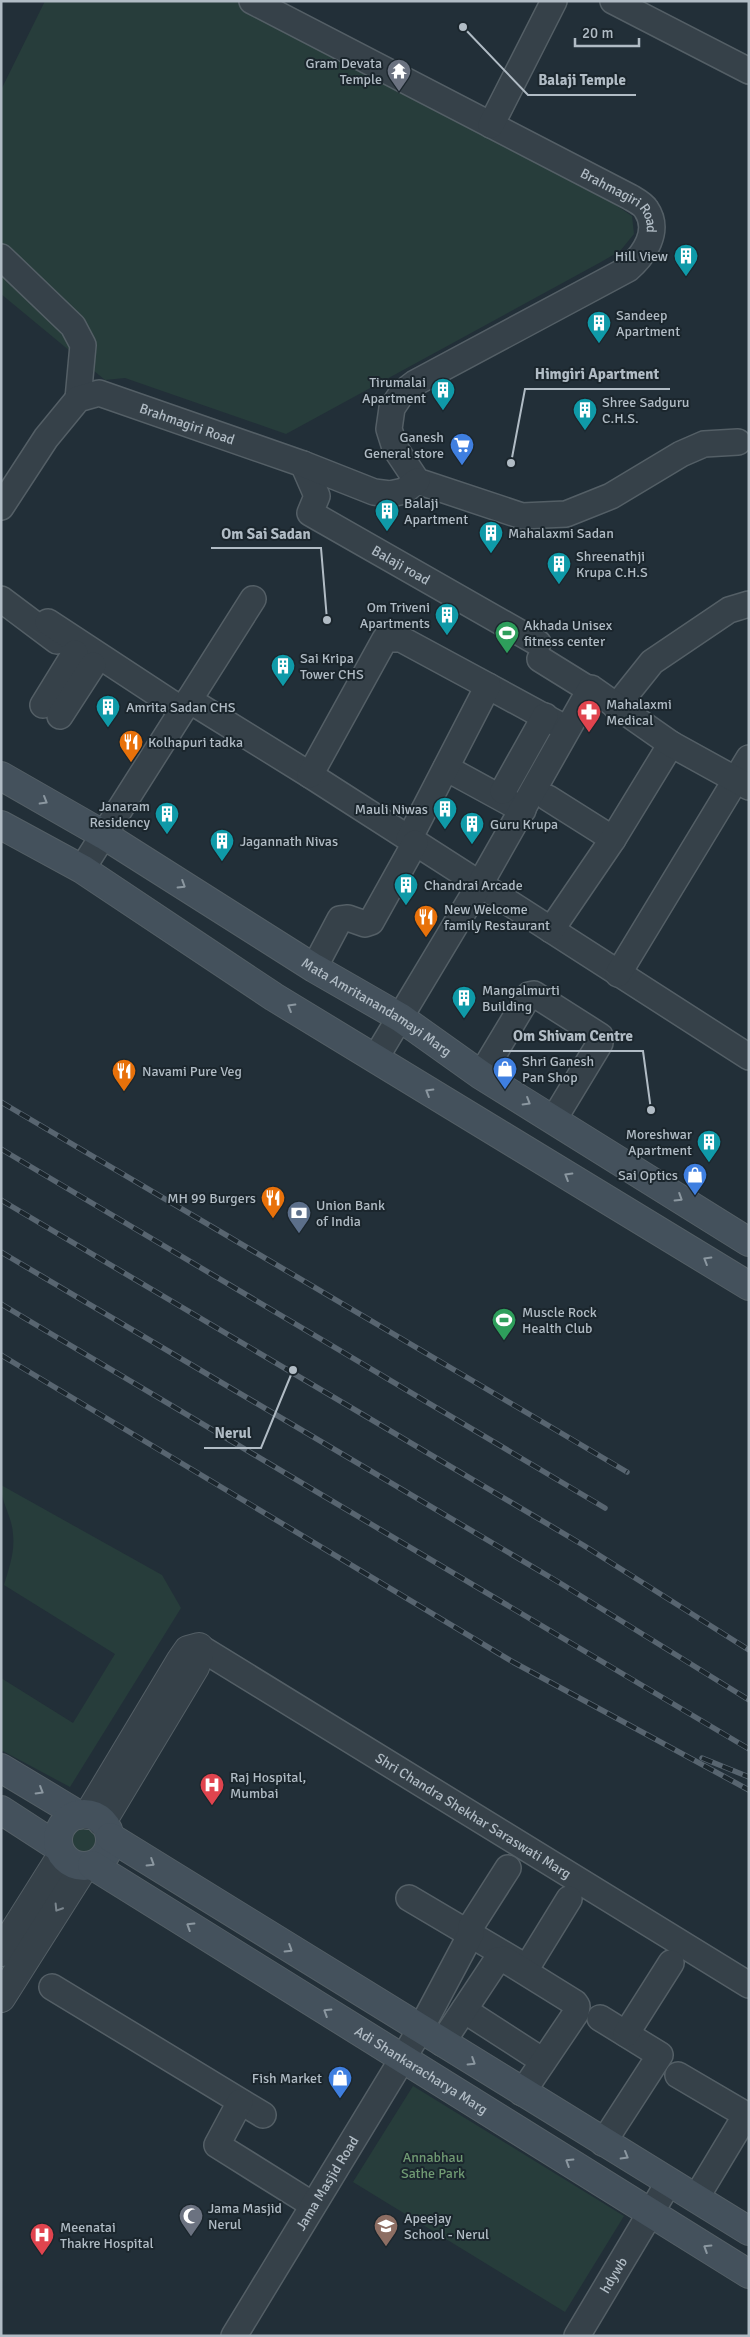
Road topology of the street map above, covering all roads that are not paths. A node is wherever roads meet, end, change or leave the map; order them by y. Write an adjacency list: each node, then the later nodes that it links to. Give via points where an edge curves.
1 (252, 1): 5 (street, Brahmagiri Road)
2 (554, 1): 5 (street)
3 (613, 1): 4 (street)
4 (749, 71)
5 (491, 125): 10 (street, Brahmagiri Road, via 630,197 646,209 652,224 649,243 628,269 415,383 402,393 392,408 389,429 395,448)
6 (1, 257): 7 (street, via 73,326 83,345)
7 (78, 399): 9 (street, Brahmagiri Road, via 99,393); 11 (street, via 46,438)
8 (738, 442): 10 (street, via 704,444 606,498 566,514 522,516)
9 (304, 464): 10 (street, Brahmagiri Road, via 374,492 390,494 404,491); 19 (street, Balaji road, via 318,496 310,513 539,651)
10 (417, 481)
11 (1, 507)
12 (1, 599): 16 (street)
13 (253, 599): 21 (street)
14 (749, 604): 22 (street, via 729,610 652,662)
15 (48, 622): 21 (street)
16 (84, 659): 17 (street); 23 (street)
17 (118, 681)
18 (488, 686): 24 (street); 27 (street); 29 (street, via 401,639 385,639)
19 (590, 690): 22 (street); 25 (street)
20 (522, 699): 25 (street)
21 (186, 705): 29 (street); 35 (street)
22 (616, 707): 26 (street)
23 (51, 711)
24 (545, 716): 25 (street); 31 (street)
25 (568, 727): 33 (street)
26 (671, 744): 28 (street); 36 (street)
27 (446, 768): 33 (street); 37 (street)
28 (745, 774): 44 (street)
29 (310, 775): 37 (street)
30 (1, 776): 35 (main road, Mata Amritanandamayi Marg, one-way to 35)
31 (503, 792)
32 (548, 798): 36 (street)
33 (522, 810): 41 (street)
34 (1, 826): 38 (main road)
35 (104, 835): 38 (street); 43 (main road, Mata Amritanandamayi Marg, one-way to 43)
36 (606, 835): 40 (street); 42 (street)
37 (410, 847): 39 (street); 41 (street); 43 (street, via 371,922 340,919)
38 (82, 869): 47 (main road, one-way to 38, via 274,997)
39 (432, 873)
40 (571, 875)
41 (480, 884): 42 (street); 45 (street)
42 (551, 930): 44 (street)
43 (314, 968): 45 (main road, Mata Amritanandamayi Marg)
44 (618, 974): 46 (street)
45 (401, 1018): 47 (street); 48 (main road, Mata Amritanandamayi Marg)
46 (749, 1057)
47 (375, 1058): 51 (main road, one-way to 47)
48 (481, 1075): 49 (main road, Mata Amritanandamayi Marg, one-way to 49); 49 (street, via 529,996 534,994 600,1036 600,1043)
49 (554, 1119): 50 (main road, Mata Amritanandamayi Marg, one-way to 50)
50 (749, 1242)
51 (749, 1286)
52 (199, 1647): 55 (street, Shri Chandra Shekhar Saraswati Marg, via 188,1650 181,1660); 63 (street, Shri Chandra Shekhar Saraswati Marg)
53 (1, 1768): 55 (main road, one-way to 55)
54 (1, 1810): 56 (main road, Adi Shankaracharya Marg)
55 (95, 1822): 56 (main road, via 106,1854); 56 (main road, via 64,1823 58,1838); 69 (main road, one-way to 69)
56 (74, 1858): 61 (street); 65 (street, one-way to 65); 71 (main road, Adi Shankaracharya Marg, one-way to 56)
57 (508, 1868): 60 (street, via 471,1926)
58 (409, 1898): 60 (street)
59 (568, 1899): 60 (street, via 529,1964 524,1966)
60 (471, 1934): 69 (street)
61 (1, 1952)
62 (671, 1963): 68 (street)
63 (749, 1985)
64 (52, 1987): 74 (street)
65 (1, 1998)
66 (464, 2010): 69 (street); 72 (street); 72 (street, via 497,1960 504,1959 575,2003 576,2013)
67 (600, 2018): 68 (street)
68 (626, 2034): 70 (street)
69 (431, 2036): 71 (street, Jama Masjid Road); 73 (main road, one-way to 73)
70 (660, 2055): 76 (street); 77 (street)
71 (402, 2058): 80 (street, Jama Masjid Road); 81 (main road, Adi Shankaracharya Marg, one-way to 71)
72 (543, 2061): 73 (street)
73 (522, 2093): 77 (main road)
74 (240, 2102): 75 (street); 80 (street, via 217,2144)
75 (263, 2115)
76 (747, 2116): 79 (street)
77 (602, 2143): 78 (main road, one-way to 78)
78 (669, 2182): 79 (main road); 81 (street, hdywb)
79 (696, 2198): 82 (main road)
80 (313, 2205): 84 (street, Jama Masjid Road)
81 (652, 2213): 83 (main road, Adi Shankaracharya Marg, one-way to 81); 85 (street, hdywb)
82 (749, 2231)
83 (749, 2274)
84 (234, 2336)
85 (577, 2336)

